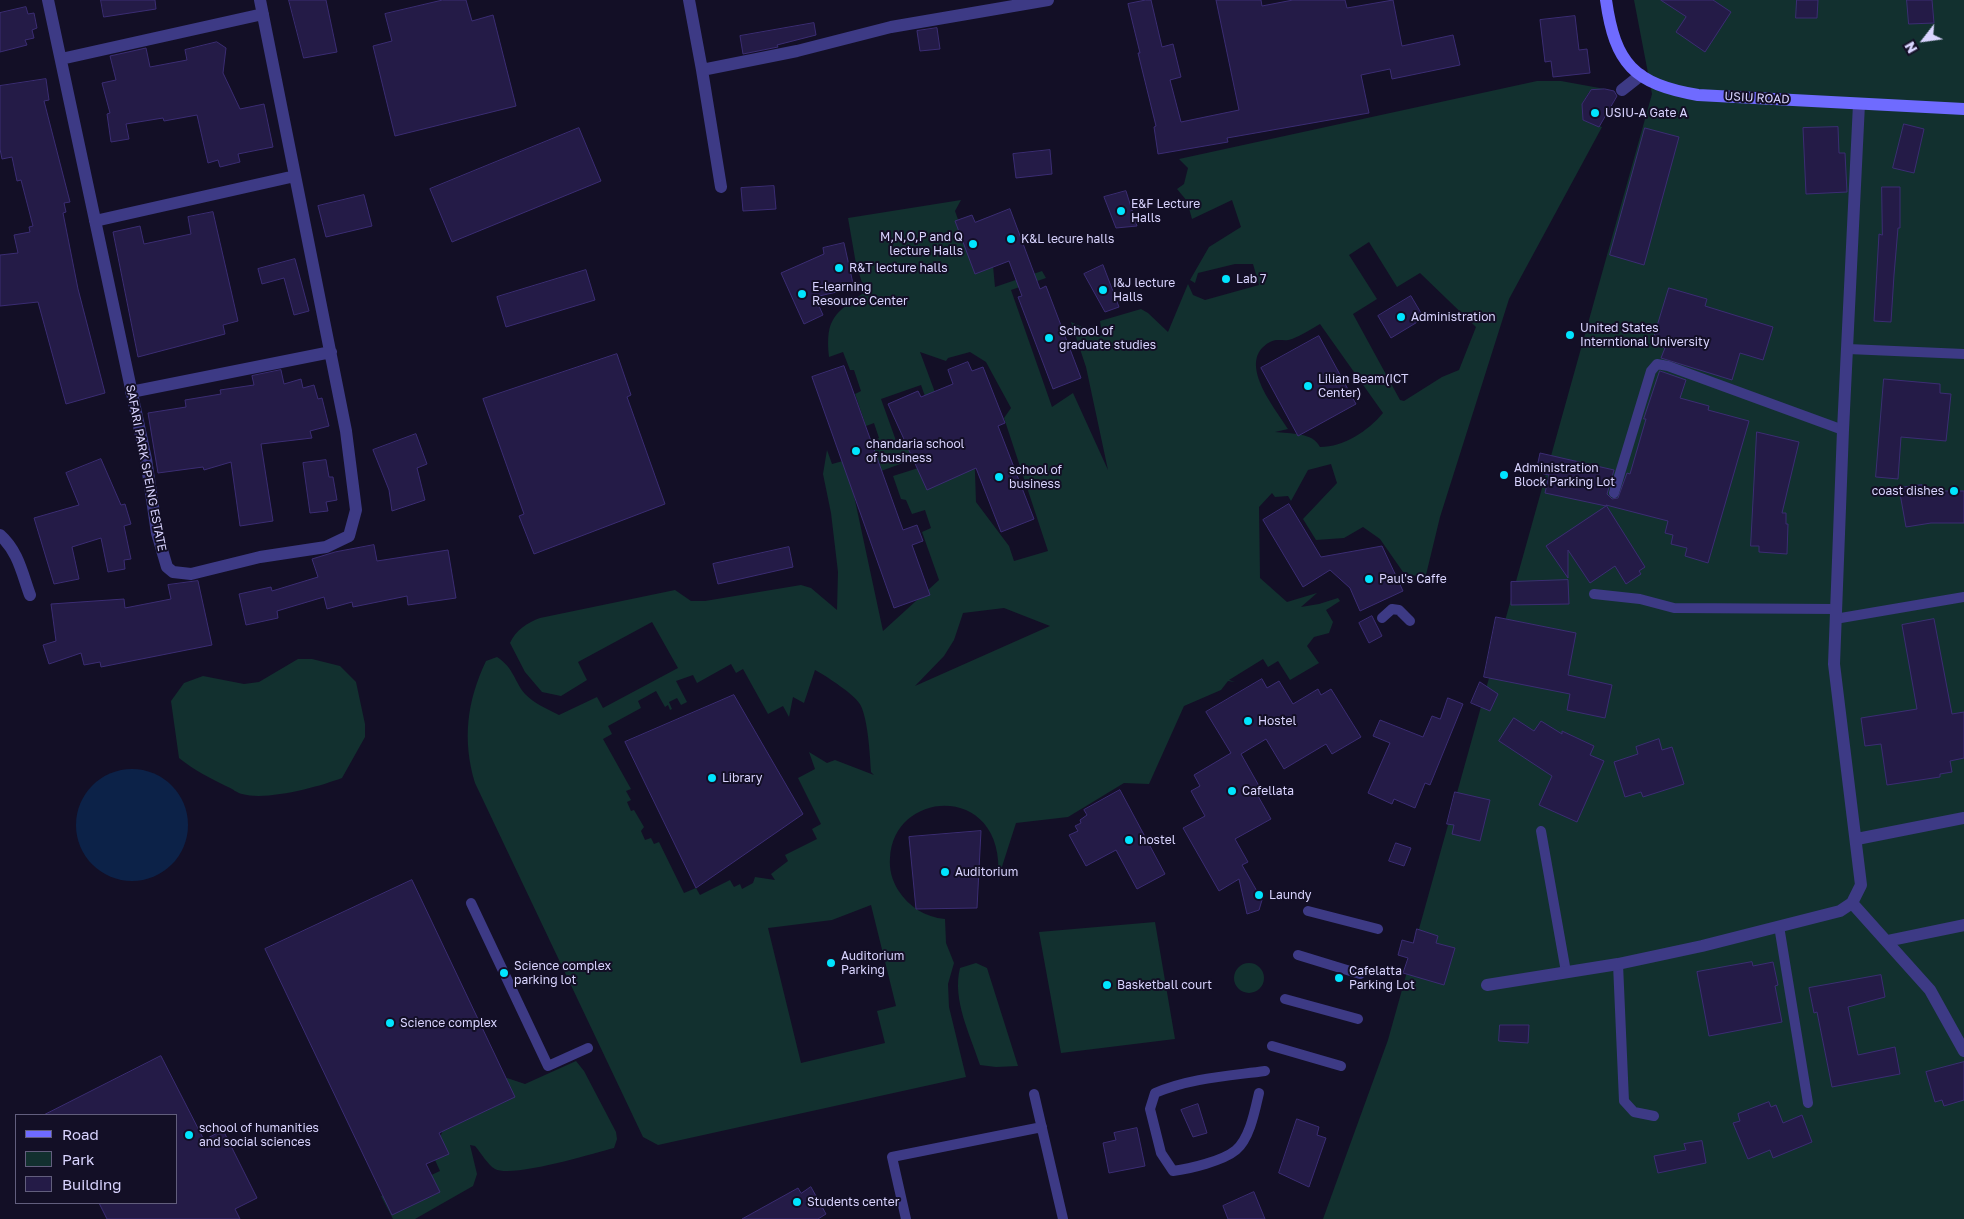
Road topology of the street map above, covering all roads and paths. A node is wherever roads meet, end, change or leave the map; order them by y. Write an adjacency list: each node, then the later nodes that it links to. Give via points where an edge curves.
1 (48, 0): 7 (street, SAFARI PARK SPEING ESTATE)
2 (260, 0): 6 (street, SAFARI PARK SPEING ESTATE)
3 (689, 0): 8 (street)
4 (1048, 0): 8 (street, via 891,27 797,51)
5 (1606, 0): 9 (street, USIU ROAD, via 1618,50)
6 (263, 14): 7 (street); 13 (street, SAFARI PARK SPEING ESTATE)
7 (61, 60): 15 (street, SAFARI PARK SPEING ESTATE)
8 (702, 70): 14 (street)
9 (1641, 75): 10 (street); 11 (street, USIU ROAD, via 1669,90 1698,95)
10 (1622, 90)
11 (1859, 104): 12 (street, USIU ROAD); 16 (street)
12 (1964, 109)
13 (294, 176): 15 (street); 17 (street, SAFARI PARK SPEING ESTATE)
14 (721, 187)
15 (95, 221): 19 (street, SAFARI PARK SPEING ESTATE)
16 (1848, 349): 18 (lane); 20 (street)
17 (331, 352): 19 (street); 19 (street, SAFARI PARK SPEING ESTATE, via 356,510 349,536 326,547 260,557 192,574 173,572 167,567 161,551)
18 (1964, 354)
19 (131, 392)
20 (1843, 430): 21 (lane, via 1657,364 1651,371); 26 (street)
21 (1614, 492)
22 (0, 535): 24 (street, via 16,554)
23 (1594, 594): 26 (lane, via 1674,608)
24 (30, 595)
25 (1964, 597): 26 (lane)
26 (1835, 614): 31 (street, via 1834,664)
27 (1382, 618): 28 (lane, via 1392,609 1399,610)
28 (1410, 621)
29 (1964, 818): 31 (street)
30 (1541, 832): 41 (lane)
31 (1857, 839): 33 (street, via 1862,885)
32 (471, 903): 47 (lane, via 548,1066)
33 (1852, 903): 36 (street, via 1840,911); 38 (street)
34 (1308, 911): 37 (lane)
35 (1964, 925): 38 (street)
36 (1779, 926): 40 (street); 53 (lane)
37 (1378, 929)
38 (1887, 941): 48 (street, via 1930,990)
39 (1298, 955): 42 (lane)
40 (1618, 964): 41 (street); 54 (lane, via 1624,1102 1634,1112)
41 (1566, 972): 43 (street)
42 (1360, 974)
43 (1487, 985)
44 (1285, 1000): 45 (lane)
45 (1358, 1019)
46 (1272, 1046): 49 (lane)
47 (588, 1048)
48 (1964, 1051)
49 (1341, 1066)
50 (1265, 1071): 51 (lane, via 1197,1080 1174,1085 1155,1094 1150,1109 1161,1153 1173,1171 1195,1168 1236,1150 1252,1124)
51 (1259, 1093)
52 (1034, 1094): 55 (lane)
53 (1808, 1103)
54 (1654, 1116)
55 (1042, 1127): 56 (lane, via 892,1157); 57 (lane)
56 (906, 1219)
57 (1063, 1219)

